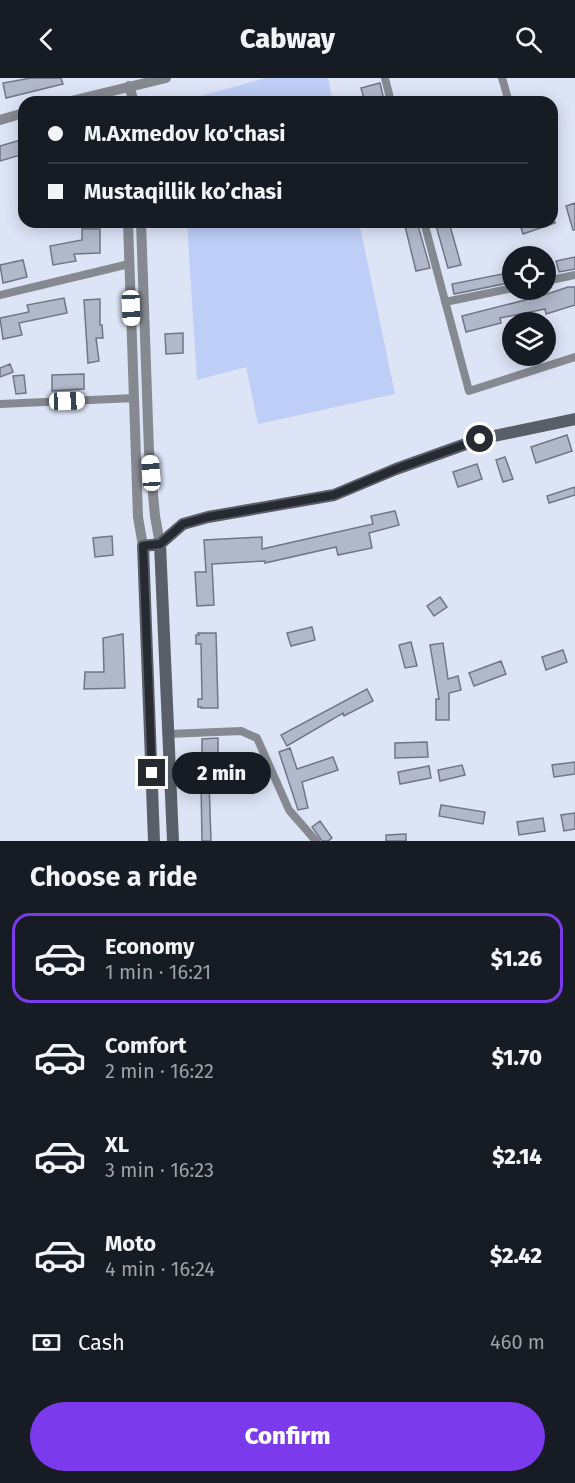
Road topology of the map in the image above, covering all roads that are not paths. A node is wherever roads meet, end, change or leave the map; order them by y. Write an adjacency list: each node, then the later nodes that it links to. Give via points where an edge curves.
1 (166, 78): 4 (street)
2 (385, 78): 6 (street)
3 (502, 78): 7 (street)
4 (128, 82): 5 (street)
5 (85, 96)
6 (390, 96)
7 (507, 96)
8 (18, 115): 9 (street)
9 (0, 120)
10 (128, 228): 13 (street)
11 (141, 228): 23 (street, via 150,451)
12 (426, 228): 18 (street)
13 (129, 264): 17 (street); 20 (street)
14 (575, 275): 15 (street)
15 (556, 279)
16 (502, 290): 18 (street)
17 (0, 295)
18 (445, 302): 19 (street, via 469,391)
19 (575, 357)
20 (135, 398): 21 (street); 24 (street, via 138,517)
21 (0, 404)
22 (575, 419): 23 (main road, via 480,439 334,495 183,524)
23 (160, 544): 24 (main road); 25 (main road)
24 (143, 546): 26 (main road)
25 (168, 734): 27 (main road); 28 (street, via 242,731 257,738 289,810)
26 (154, 841)
27 (173, 841)
28 (316, 841)

